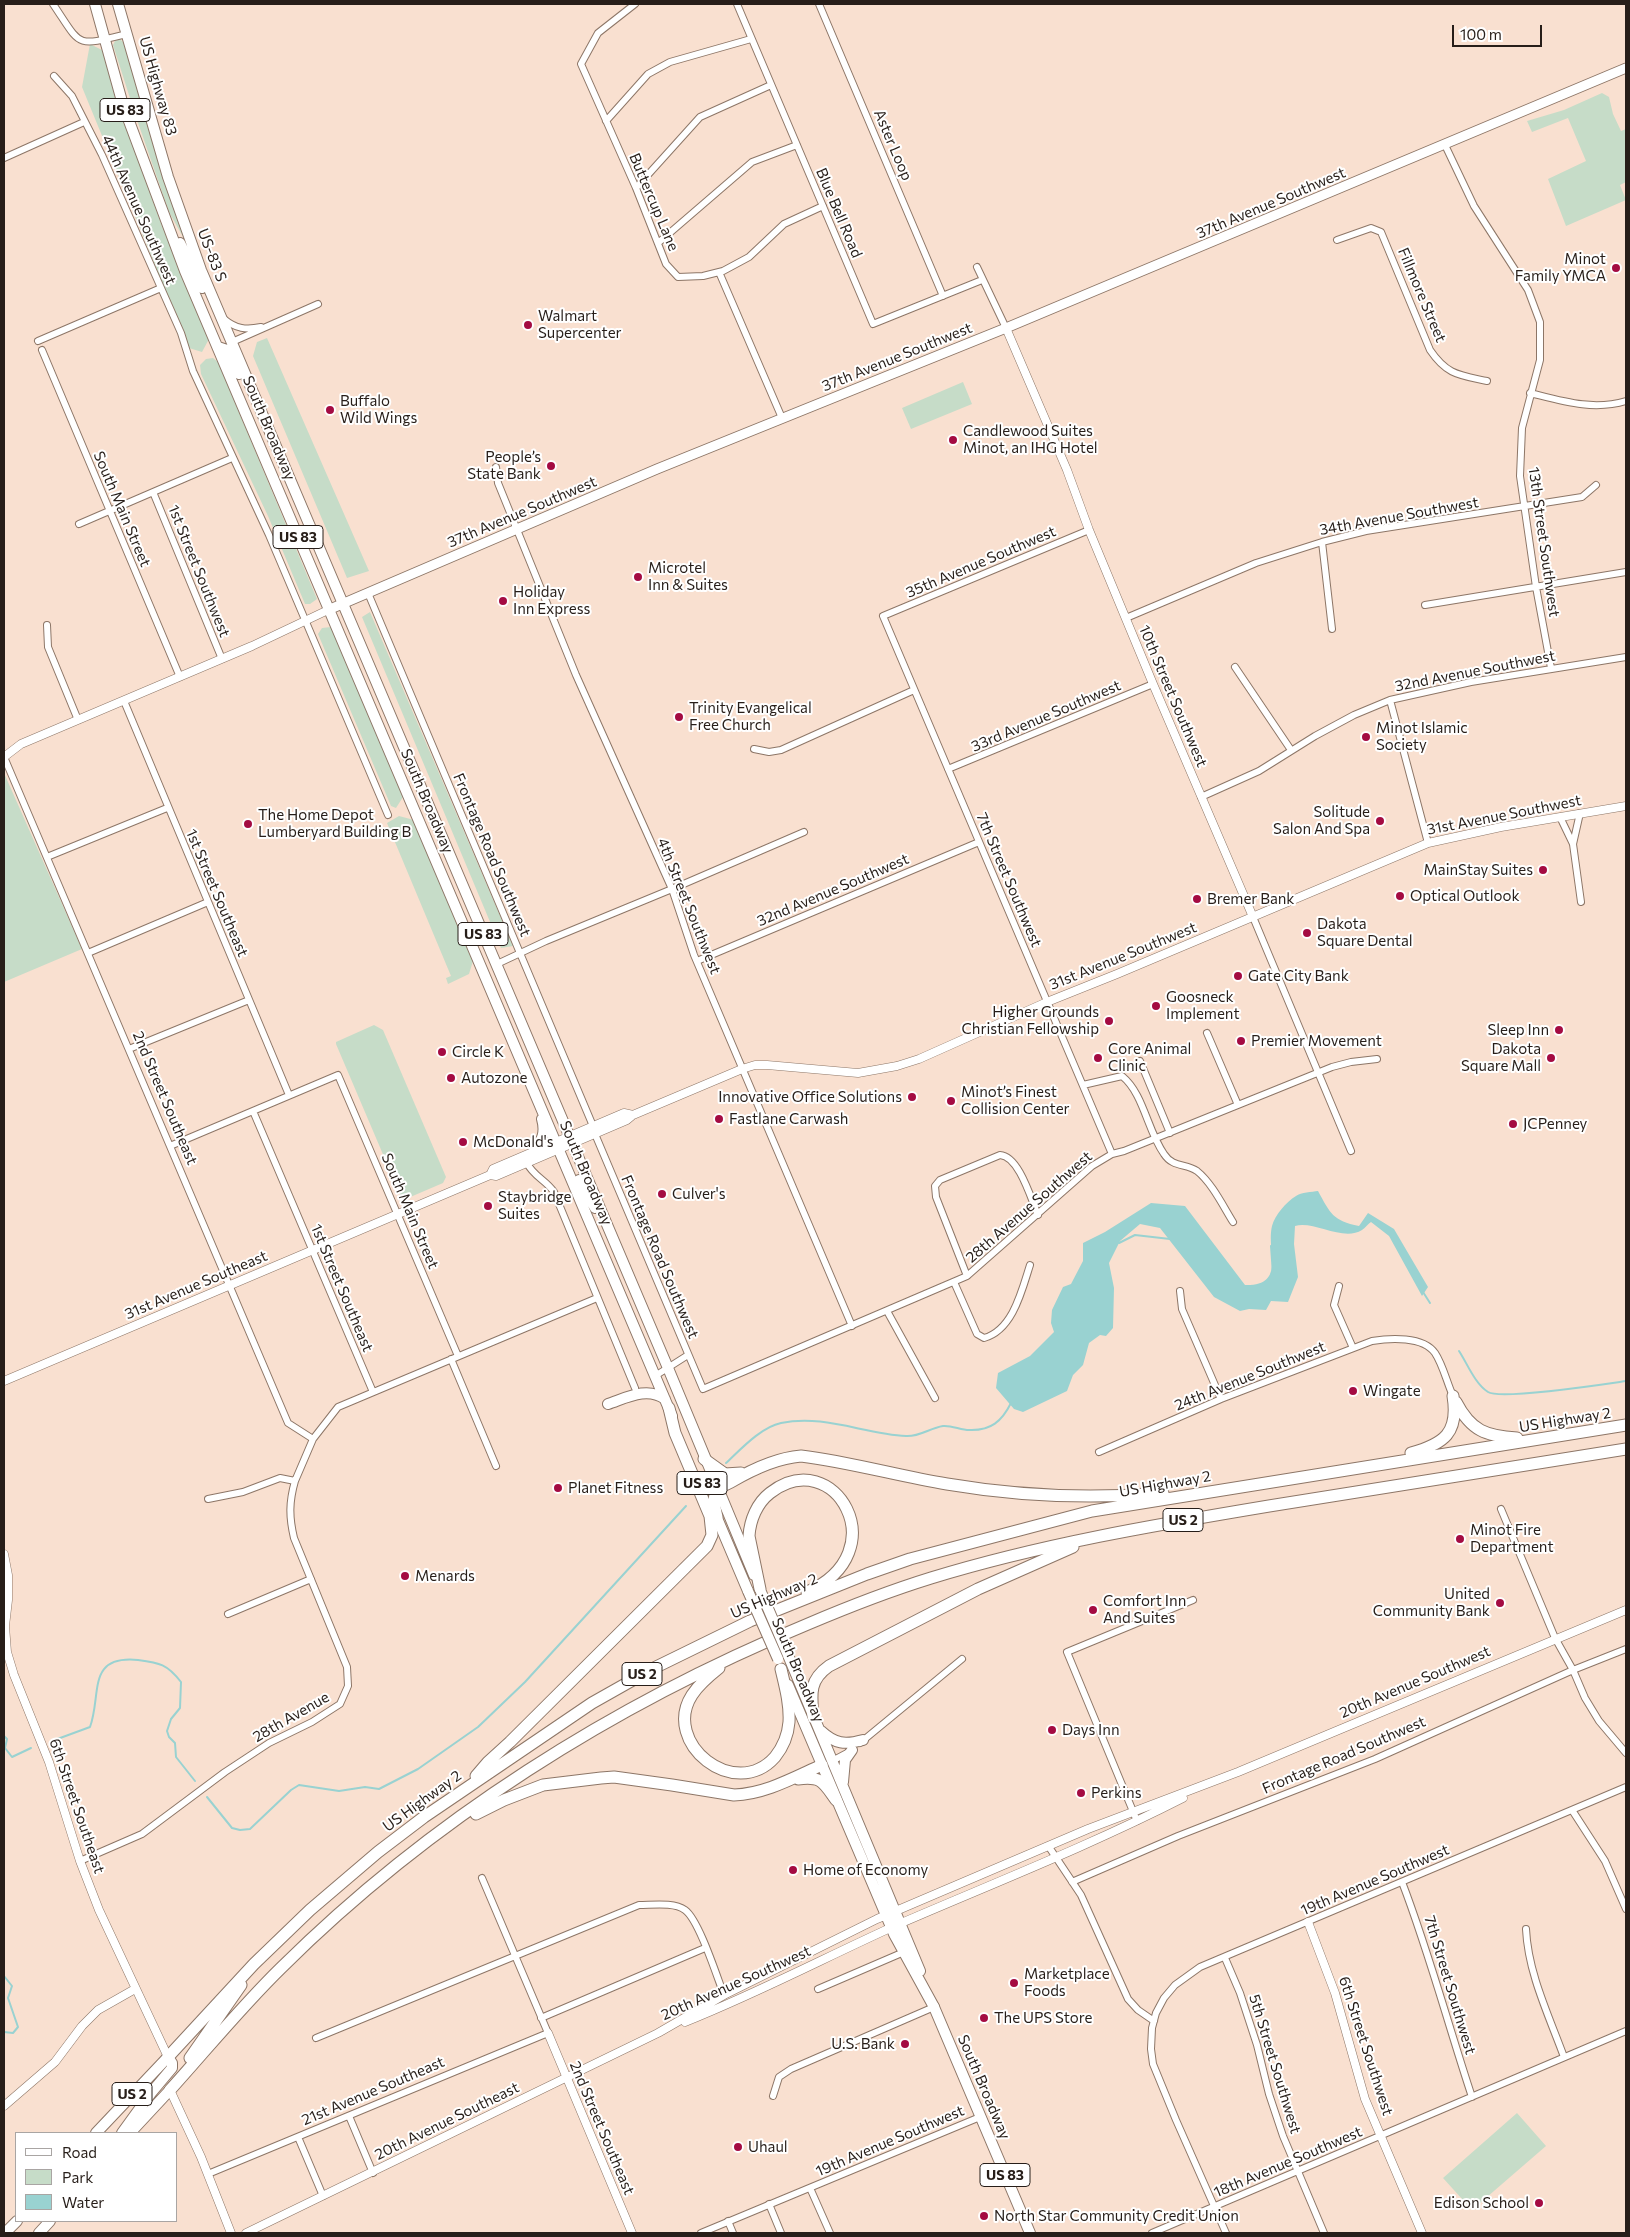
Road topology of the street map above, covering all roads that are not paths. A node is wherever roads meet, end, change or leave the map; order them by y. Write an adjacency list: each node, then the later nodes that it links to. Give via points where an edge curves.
1 (53, 4): 8 (street, via 76,38 83,42)
2 (95, 4): 8 (main road, US 83)
3 (118, 4): 7 (main road, US Highway 83 / US 83)
4 (635, 4): 13 (street, Buttercup Lane, via 598,33 581,64)
5 (736, 4): 9 (street, Blue Bell Road)
6 (819, 4): 28 (street, Aster Loop)
7 (127, 34): 8 (street); 18 (main road, US Highway 83 / US 83)
8 (104, 39): 21 (main road, US 83, via 123,106)
9 (751, 39): 12 (street, Blue Bell Road); 13 (street, via 670,62 648,74)
10 (1626, 68): 16 (main road, 37th Avenue Southwest)
11 (54, 76): 14 (street, 44th Avenue Southwest, via 72,96)
12 (771, 85): 15 (street, Blue Bell Road); 19 (street, via 700,117)
13 (606, 121): 19 (street, Buttercup Lane)
14 (84, 122): 17 (street); 27 (street, 44th Avenue Southwest)
15 (797, 145): 20 (street, Blue Bell Road); 23 (street, via 752,162)
16 (1445, 145): 32 (main road, 37th Avenue Southwest); 38 (street, 13th Street Southwest, via 1474,206 1528,290 1540,322 1540,360)
17 (4, 158)
18 (168, 177): 30 (main road, US-83 S / US 83)
19 (636, 188): 23 (street, Buttercup Lane)
20 (823, 206): 25 (street, Buttercup Lane, via 784,224 749,257); 28 (street, Blue Bell Road, via 874,324)
21 (162, 214): 34 (main road, via 186,254 225,340); 35 (main road, US 83)
22 (1337, 240): 37 (street, Fillmore Street, via 1372,228 1381,232 1430,350 1440,364 1454,373)
23 (658, 243): 25 (street, Buttercup Lane, via 666,264 678,277)
24 (977, 268): 26 (street)
25 (719, 272): 40 (street)
26 (982, 280): 28 (street, Blue Bell Road); 32 (street)
27 (161, 288): 33 (street); 42 (street, 44th Avenue Southwest, via 181,333 192,371)
28 (943, 296)
29 (318, 304): 31 (street)
30 (221, 317): 31 (street, via 229,324 244,329); 34 (main road, US-83 S / US 83)
31 (272, 325): 34 (street)
32 (1006, 328): 40 (main road, 37th Avenue Southwest); 50 (street, 10th Street Southwest)
33 (38, 341)
34 (232, 342): 41 (main road, South Broadway / US 83)
35 (218, 347): 41 (main road, via 227,350); 57 (main road, South Broadway / US 83)
36 (42, 350): 47 (street, South Main Street)
37 (1487, 381)
38 (1530, 394): 39 (street, via 1577,405 1602,406); 46 (street, 13th Street Southwest, via 1522,428 1520,462)
39 (1626, 401)
40 (782, 418): 49 (main road, 37th Avenue Southwest)
41 (265, 421): 55 (main road, South Broadway / US 83)
42 (232, 458): 45 (street); 60 (street)
43 (496, 467): 49 (street, 4th Street Southwest, via 498,482)
44 (1596, 485): 46 (street, 34th Avenue Southwest, via 1582,497)
45 (152, 492): 47 (street); 64 (street, 1st Street Southwest)
46 (1524, 506): 51 (street, 34th Avenue Southwest, via 1366,531); 53 (street, 13th Street Southwest)
47 (109, 510): 48 (street); 67 (street, South Main Street)
48 (79, 524)
49 (517, 528): 54 (main road, 37th Avenue Southwest); 90 (street, 4th Street Southwest, via 602,735)
50 (1089, 530): 58 (street, 35th Avenue Southwest); 59 (street, 10th Street Southwest)
51 (1322, 542): 59 (street, 34th Avenue Southwest, via 1256,563); 62 (street)
52 (1626, 572): 53 (street)
53 (1536, 586): 56 (street); 66 (street, 13th Street Southwest)
54 (368, 593): 55 (main road, 37th Avenue Southwest); 95 (street, Frontage Road Southwest)
55 (344, 603): 57 (main road, 37th Avenue Southwest); 93 (main road, South Broadway / US 83)
56 (1425, 605)
57 (328, 610): 60 (street, 37th Avenue Southwest); 78 (main road, South Broadway / US 83)
58 (883, 616): 69 (street, 7th Street Southwest)
59 (1126, 618): 68 (street, 10th Street Southwest)
60 (305, 621): 64 (street, 37th Avenue Southwest); 82 (street)
61 (47, 625): 72 (street, via 48,647)
62 (1332, 629)
63 (1626, 656): 66 (street, 32nd Avenue Southwest)
64 (222, 659): 67 (street, 37th Avenue Southwest)
65 (1235, 668): 74 (street)
66 (1551, 668): 70 (street, 32nd Avenue Southwest)
67 (180, 678): 71 (street, 37th Avenue Southwest)
68 (1153, 684): 76 (street, 33rd Avenue Southwest); 77 (street, 10th Street Southwest)
69 (914, 690): 73 (street, via 781,750); 76 (street, 7th Street Southwest)
70 (1390, 700): 74 (street, 32nd Avenue Southwest, via 1354,715); 86 (street)
71 (124, 701): 72 (street, 37th Avenue Southwest); 80 (street, 1st Street Southeast)
72 (78, 720): 75 (street, 37th Avenue Southwest, via 21,744)
73 (754, 749)
74 (1291, 750): 77 (street, 32nd Avenue Southwest, via 1259,771)
75 (4, 757): 88 (street, 2nd Street Southeast)
76 (948, 770): 85 (street, 7th Street Southwest)
77 (1201, 796): 94 (street, 10th Street Southwest)
78 (413, 806): 89 (main road, South Broadway / US 83); 93 (main road, via 420,804 425,810 449,869)
79 (1626, 806): 81 (street, 31st Avenue Southwest)
80 (168, 808): 88 (street); 91 (street, 1st Street Southeast)
81 (1580, 813): 83 (street, 31st Avenue Southwest); 87 (street)
82 (388, 815)
83 (1560, 816): 86 (street, 31st Avenue Southwest); 87 (street)
84 (804, 832): 90 (street)
85 (979, 842): 97 (street, 32nd Avenue Southwest); 101 (street, 7th Street Southwest)
86 (1428, 843): 94 (street, 31st Avenue Southwest)
87 (1573, 844): 92 (street)
88 (47, 857): 96 (street, 2nd Street Southeast)
89 (439, 868): 98 (main road, via 466,909 489,962); 99 (main road, South Broadway / US 83)
90 (672, 889): 95 (street); 97 (street, 4th Street Southwest)
91 (208, 902): 96 (street); 100 (street, 1st Street Southeast)
92 (1581, 902)
93 (470, 904): 98 (main road, South Broadway / US 83)
94 (1253, 917): 101 (street, 31st Avenue Southwest); 108 (street, 10th Street Southwest)
95 (520, 952): 98 (street); 115 (street, Frontage Road Southwest)
96 (88, 953): 104 (street, 2nd Street Southeast)
97 (697, 961): 107 (street, 4th Street Southwest)
98 (497, 964): 110 (main road, South Broadway / US 83)
99 (484, 974): 103 (main road, South Broadway / US 83); 110 (main road, via 494,973 496,976 520,1035)
100 (249, 1000): 104 (street); 112 (street, 1st Street Southeast)
101 (1047, 1002): 107 (street, 31st Avenue Southwest, via 919,1059 877,1070 841,1073 754,1065); 109 (street, 7th Street Southwest)
102 (1207, 1033): 113 (street)
103 (511, 1037): 111 (main road, South Broadway / US 83); 118 (main road, via 533,1073)
104 (129, 1049): 119 (street, 2nd Street Southeast)
105 (1377, 1059): 108 (street, 28th Avenue Southwest, via 1351,1062)
106 (1140, 1061): 116 (street)
107 (742, 1069): 115 (street, 31st Avenue Southwest, via 627,1120); 137 (street, 4th Street Southwest)
108 (1318, 1073): 113 (street, 28th Avenue Southwest); 120 (street, 10th Street Southwest)
109 (1083, 1086): 117 (street, via 1122,1076 1132,1084); 122 (street, 7th Street Southwest)
110 (548, 1087): 118 (main road, South Broadway / US 83)
111 (534, 1089): 118 (main road, South Broadway / US 83); 121 (main road, via 544,1128)
112 (289, 1096): 114 (street); 125 (street, South Main Street, via 338,1075)
113 (1238, 1105): 116 (street, 28th Avenue Southwest)
114 (253, 1111): 119 (street); 128 (street, 1st Street Southeast)
115 (594, 1130): 118 (street, 31st Avenue Southwest); 139 (street, Frontage Road Southwest)
116 (1170, 1132): 117 (street, 28th Avenue Southwest)
117 (1154, 1139): 122 (street, 28th Avenue Southwest); 127 (street, via 1165,1156 1177,1166 1196,1170 1206,1180)
118 (565, 1143): 121 (street, 31st Avenue Southwest); 123 (street, 31st Avenue Southwest); 142 (main road, South Broadway / US 83, via 612,1237); 143 (main road, South Broadway / US 83)
119 (170, 1146): 132 (street, 2nd Street Southeast)
120 (1351, 1151)
121 (534, 1152): 124 (street, 31st Avenue Southwest, via 493,1169)
122 (1112, 1154): 126 (street, 28th Avenue Southwest, via 1092,1166)
123 (526, 1163): 124 (street, 31st Avenue Southwest, via 496,1176); 135 (street, via 532,1173 554,1192)
124 (490, 1175): 125 (street, 31st Avenue Southwest)
125 (398, 1214): 128 (street, 31st Avenue Southeast); 140 (street, South Main Street)
126 (1038, 1215): 130 (street, 28th Avenue Southwest); 130 (street, via 1019,1171 1009,1158 1000,1156 940,1180 935,1186 936,1197)
127 (1234, 1222)
128 (313, 1250): 132 (street, 31st Avenue Southeast); 147 (street, 1st Street Southeast)
129 (1030, 1265): 131 (street, via 1007,1322 994,1335 984,1338 977,1334)
130 (967, 1276): 131 (street, 28th Avenue Southwest)
131 (954, 1282): 136 (street, 28th Avenue Southwest)
132 (230, 1285): 144 (street, 31st Avenue Southeast); 154 (street, 2nd Street Southeast, via 288,1423)
133 (1339, 1286): 138 (street, via 1334,1305)
134 (1180, 1291): 150 (street, via 1182,1310)
135 (597, 1298): 140 (street, 28th Avenue); 145 (street)
136 (887, 1311): 137 (street, 28th Avenue Southwest); 149 (street)
137 (852, 1326): 146 (street, 28th Avenue Southwest)
138 (1353, 1348): 148 (street, 24th Avenue Southwest, via 1392,1338 1424,1345 1434,1352); 150 (street, 24th Avenue Southwest)
139 (688, 1355): 142 (street); 146 (street, Frontage Road Southwest)
140 (458, 1356): 141 (street, 28th Avenue)
141 (451, 1360): 147 (street, 28th Avenue); 159 (street)
142 (668, 1368): 143 (street); 158 (main road, South Broadway / US 83)
143 (655, 1376): 151 (main road, South Broadway / US 83)
144 (4, 1381)
145 (635, 1388)
146 (703, 1389)
147 (373, 1392): 154 (street, 28th Avenue, via 338,1407)
148 (1453, 1396): 155 (highway, via 1468,1421 1482,1432 1505,1438); 160 (highway, via 1456,1413 1452,1428 1443,1440 1420,1451)
149 (935, 1398)
150 (1221, 1399): 157 (street, 24th Avenue Southwest)
151 (667, 1403): 152 (main road, via 658,1394 641,1393); 167 (main road, South Broadway / US 83); 190 (highway, via 675,1433 710,1516 712,1535 707,1546 488,1762)
152 (608, 1404)
153 (1626, 1425): 155 (highway, US Highway 2 / US 2)
154 (313, 1439): 162 (street, 28th Avenue)
155 (1538, 1440): 160 (highway, US Highway 2 / US 2)
156 (1626, 1449): 168 (highway, US 2)
157 (1099, 1452)
158 (704, 1458): 161 (highway, via 724,1474); 164 (main road, South Broadway / US 83)
159 (496, 1466)
160 (1366, 1466): 163 (highway, US Highway 2 / US 2)
161 (748, 1472): 163 (highway, via 788,1457 801,1456 944,1484 1030,1494 1107,1495); 164 (highway)
162 (295, 1481): 165 (street, via 280,1478 243,1492); 170 (street, 28th Avenue, via 289,1517)
163 (1222, 1489): 173 (highway, US Highway 2 / US 2, via 1092,1511 976,1541 867,1574)
164 (718, 1490): 167 (highway, via 714,1498); 171 (main road, South Broadway / US 83)
165 (208, 1500)
166 (1501, 1509): 176 (street)
167 (717, 1517): 171 (main road, South Broadway / US 83)
168 (1131, 1529): 177 (highway, US 2, via 932,1578); 182 (highway, via 1033,1563 829,1666 813,1682)
169 (4, 1554): 200 (street, 6th Street Southeast, via 8,1575 6,1652 49,1762)
170 (311, 1579): 175 (street); 200 (street, 28th Avenue, via 348,1667 348,1686 340,1704 269,1743 142,1834)
171 (756, 1591): 173 (highway, via 749,1536 759,1505 776,1488 793,1483 817,1483 834,1492 847,1508 853,1523 853,1537 847,1556 831,1576); 180 (main road, South Broadway / US 83, bridge)
172 (1193, 1600): 195 (street, via 1067,1652)
173 (778, 1609): 190 (highway, US Highway 2 / US 2, via 625,1683 566,1718)
174 (1626, 1610): 176 (street, 20th Avenue Southwest)
175 (228, 1614)
176 (1555, 1638): 181 (street); 189 (street, 20th Avenue Southwest)
177 (754, 1646): 180 (highway, via 707,1677 689,1701 686,1725 690,1742 708,1763 719,1769 741,1772 763,1766 785,1741 789,1722); 197 (highway, US 2, via 613,1718 498,1791)
178 (1626, 1648): 181 (street, Frontage Road Southwest)
179 (962, 1659): 184 (street)
180 (782, 1661): 182 (main road, South Broadway / US 83); 187 (main road, South Broadway / US 83)
181 (1573, 1670): 186 (street, via 1599,1721); 202 (street, Frontage Road Southwest, via 1375,1759 1178,1836)
182 (813, 1716): 183 (main road, South Broadway / US 83)
183 (818, 1728): 184 (main road, via 843,1744); 187 (main road, South Broadway / US 83)
184 (863, 1740): 185 (street)
185 (852, 1750): 187 (street); 192 (main road, via 843,1769)
186 (1626, 1753)
187 (827, 1763): 188 (highway); 192 (main road, South Broadway / US 83); 193 (main road, South Broadway / US 83)
188 (786, 1781): 193 (highway, via 811,1777 820,1779); 197 (highway, via 763,1791 734,1795 614,1777 543,1785 483,1810)
189 (1215, 1781): 195 (street, 20th Avenue Southwest); 196 (street, 20th Avenue Southwest)
190 (468, 1786): 213 (highway, US Highway 2 / US 2, via 378,1852 310,1910)
191 (1626, 1787): 194 (street, 19th Avenue Southwest)
192 (843, 1788): 205 (main road, South Broadway / US 83)
193 (836, 1800): 205 (main road, South Broadway / US 83)
194 (1572, 1810): 203 (street, 19th Avenue Southwest); 204 (street, via 1605,1861)
195 (1132, 1812): 196 (street); 198 (street, 20th Avenue Southwest)
196 (1137, 1821): 199 (street, 20th Avenue Southwest)
197 (422, 1846): 227 (highway, US 2, via 358,1898 282,1967)
198 (1048, 1847): 199 (street); 205 (street, 20th Avenue Southwest)
199 (1056, 1857): 202 (street); 207 (street, 20th Avenue Southwest)
200 (80, 1861): 215 (street, 6th Street Southeast)
201 (482, 1878): 211 (street)
202 (1072, 1882): 219 (street, via 1081,1895 1128,1999)
203 (1402, 1882): 206 (street, 19th Avenue Southwest); 229 (street, 7th Street Southwest, via 1421,1931)
204 (1626, 1909)
205 (891, 1913): 207 (main road, South Broadway / US 83); 216 (street, 20th Avenue Southwest)
206 (1308, 1922): 212 (street, 19th Avenue Southwest); 236 (street, 6th Street Southwest, via 1335,1993 1365,2099)
207 (896, 1926): 210 (main road, South Broadway / US 83); 217 (main road, South Broadway / US 83); 222 (street, 20th Avenue Southwest, via 728,2005)
208 (1526, 1929): 225 (street, via 1529,1956)
209 (705, 1948): 211 (street, via 694,1921 685,1910 667,1905 639,1905); 216 (street); 218 (street)
210 (904, 1952): 214 (street); 217 (main road, South Broadway / US 83)
211 (515, 1957): 218 (street); 223 (street)
212 (1225, 1958): 219 (street, 19th Avenue Southwest, via 1200,1967 1175,1985 1164,1998); 238 (street, 5th Street Southwest, via 1240,1993 1269,2094)
213 (254, 1964): 224 (highway, US Highway 2 / US 2); 227 (highway, via 203,2041 171,2079)
214 (818, 1988)
215 (135, 1989): 224 (street, 6th Street Southeast); 230 (street, via 98,2010 55,2062)
216 (724, 1995): 222 (street, 20th Avenue Southwest)
217 (934, 2007): 228 (street, via 792,2069 779,2077); 232 (main road, South Broadway / US 83)
218 (541, 2018): 221 (street)
219 (1154, 2021): 244 (street, via 1153,2064)
220 (1626, 2031): 225 (street, 18th Avenue Southwest)
221 (548, 2033): 226 (street, 2nd Street Southeast); 231 (street, 21st Avenue Southeast)
222 (658, 2033): 226 (street, 20th Avenue Southeast)
223 (316, 2038)
224 (168, 2057): 233 (main road, US Highway 2 / US 2); 234 (main road, via 172,2068)
225 (1564, 2057): 229 (street, 18th Avenue Southwest)
226 (566, 2078): 239 (street, 20th Avenue Southeast); 252 (street, 2nd Street Southeast)
227 (170, 2090): 235 (main road, US 2); 240 (street)
228 (773, 2096)
229 (1472, 2097): 236 (street, 18th Avenue Southwest)
230 (4, 2106)
231 (349, 2116): 237 (street, 21st Avenue Southeast); 239 (street)
232 (980, 2117): 241 (street, 19th Avenue Southwest); 257 (main road, South Broadway / US 83)
233 (97, 2132)
234 (123, 2132)
235 (131, 2132)
236 (1381, 2136): 238 (street, 18th Avenue Southwest); 261 (street, 6th Street Southwest)
237 (298, 2137): 240 (street, 21st Avenue Southeast); 242 (street)
238 (1297, 2172): 244 (street, 18th Avenue Southwest); 260 (street, 5th Street Southwest)
239 (373, 2173): 242 (street, 20th Avenue Southeast)
240 (208, 2174): 250 (street)
241 (810, 2188): 243 (street, 19th Avenue Southwest); 256 (street)
242 (323, 2196): 251 (street, 20th Avenue Southeast)
243 (769, 2204): 245 (street, 19th Avenue Southwest); 255 (street)
244 (1214, 2207): 258 (street, 18th Avenue Southwest); 259 (street)
245 (728, 2221): 253 (street, 19th Avenue Southwest); 254 (street)
246 (16, 2222): 248 (main road)
247 (49, 2222): 249 (main road)
248 (5, 2233)
249 (39, 2233)
250 (231, 2233)
251 (246, 2233)
252 (632, 2233)
253 (701, 2233)
254 (733, 2233)
255 (781, 2233)
256 (830, 2233)
257 (1030, 2233)
258 (1152, 2233)
259 (1226, 2233)
260 (1324, 2233)
261 (1422, 2233)

